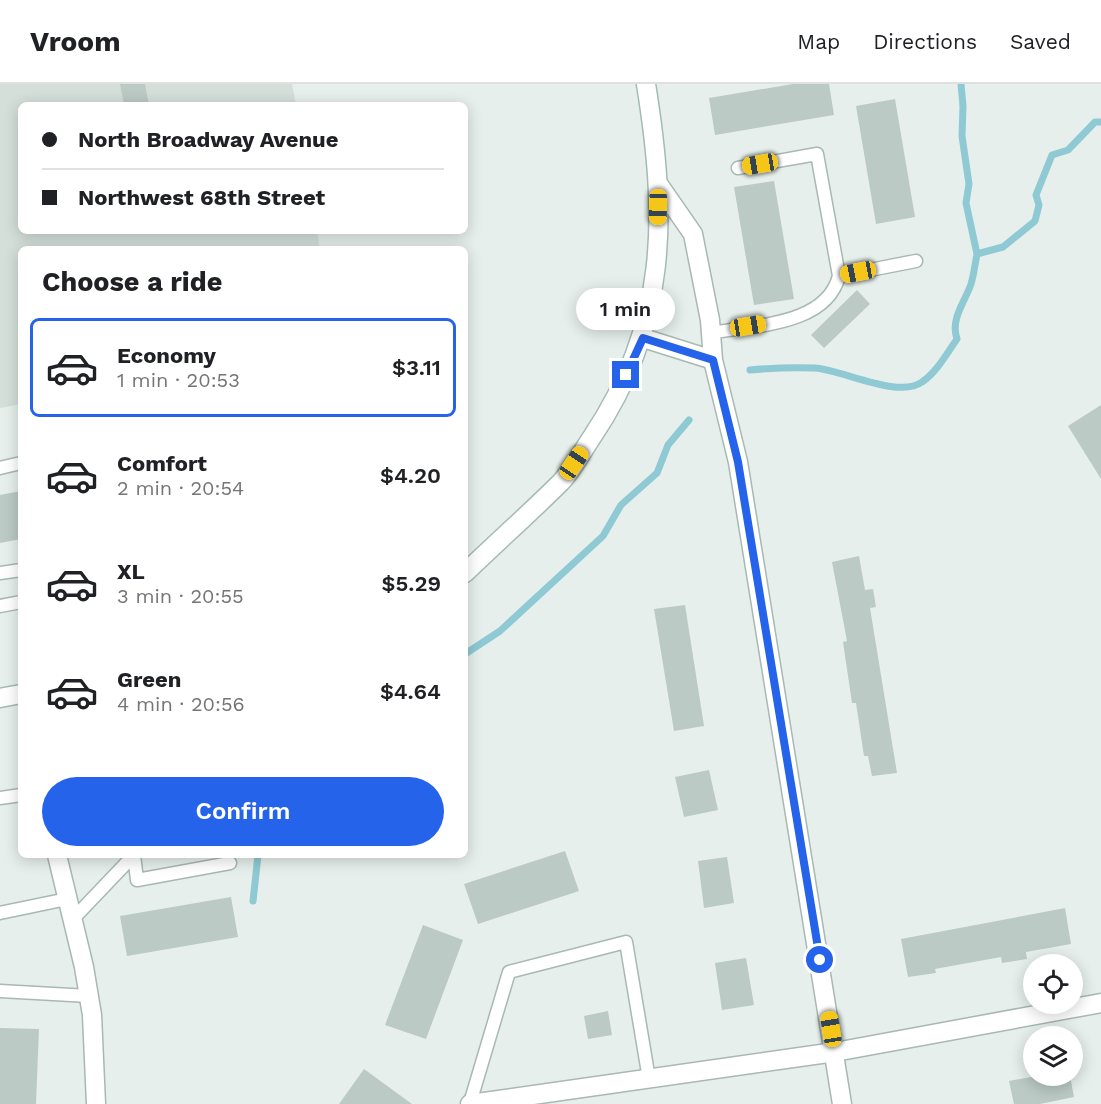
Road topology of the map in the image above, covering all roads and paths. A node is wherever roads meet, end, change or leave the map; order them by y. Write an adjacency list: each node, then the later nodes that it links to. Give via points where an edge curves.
1 (646, 84): 3 (street)
2 (738, 168): 5 (lane, via 817,154)
3 (659, 185): 6 (street, via 693,234); 7 (street, via 657,272)
4 (916, 261): 5 (lane)
5 (839, 276): 6 (lane, via 828,300 803,314)
6 (711, 333): 8 (street)
7 (643, 338): 8 (street); 12 (street, via 609,411 562,480)
8 (713, 360): 30 (street, via 738,462)
9 (18, 464): 10 (lane)
10 (0, 468)
11 (18, 570): 13 (lane)
12 (468, 570)
13 (0, 573)
14 (18, 603): 15 (lane)
15 (0, 606)
16 (18, 695): 17 (street)
17 (0, 698)
18 (18, 795): 19 (lane)
19 (0, 798)
20 (58, 858): 24 (street)
21 (131, 858): 26 (lane)
22 (134, 858): 23 (lane, via 137,880)
23 (230, 862)
24 (67, 899): 25 (lane); 26 (street)
25 (0, 913)
26 (72, 920): 28 (street)
27 (0, 991): 28 (lane)
28 (89, 996): 32 (street)
29 (1101, 1003): 30 (street)
30 (835, 1052): 31 (street); 34 (street)
31 (649, 1079): 33 (street); 33 (lane, via 626,942 509,972)
32 (96, 1104)
33 (470, 1104)
34 (842, 1104)

